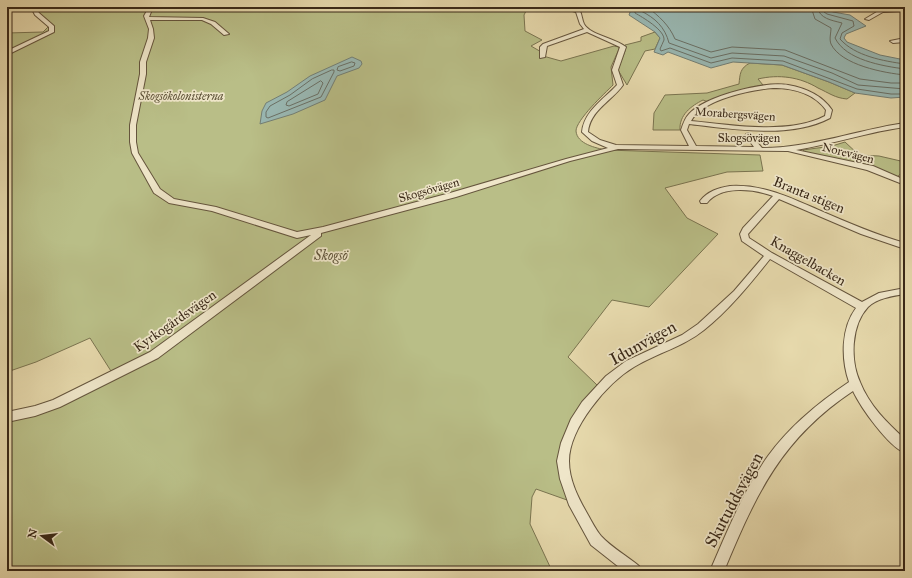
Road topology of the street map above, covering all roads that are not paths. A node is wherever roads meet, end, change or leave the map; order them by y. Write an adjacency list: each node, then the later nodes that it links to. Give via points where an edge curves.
1 (33, 7): 16 (street, via 52,27 51,32)
2 (151, 7): 10 (street)
3 (561, 7): 7 (street)
4 (831, 7): 5 (street)
5 (847, 7)
6 (887, 7): 9 (street)
7 (580, 9): 12 (street, via 582,24)
8 (904, 9): 9 (street)
9 (894, 10): 11 (street, via 882,10)
10 (146, 18): 13 (street, via 203,19 213,23); 28 (street, Skogsövägen, via 151,29 151,38 143,62 132,142 135,153 156,191 172,201 213,209 291,234 305,235)
11 (867, 19)
12 (587, 30): 17 (street, via 544,45); 21 (street, via 623,47 615,70 620,85 606,98 585,128 587,134 596,140)
13 (226, 34)
14 (905, 40): 15 (street)
15 (893, 41)
16 (7, 53)
17 (542, 57)
18 (687, 122): 18 (street, Morabergsvägen, via 693,113 710,102 772,86 791,87 805,92 824,103 830,113 818,122 778,128); 22 (street, Morabergsvägen, via 684,130)
19 (905, 125): 24 (street, Skogsövägen)
20 (748, 135): 23 (street)
21 (618, 147): 22 (street, Skogsövägen); 28 (street, Skogsövägen)
22 (693, 148): 23 (street, Skogsövägen)
23 (760, 150): 24 (street, Skogsövägen)
24 (784, 150): 25 (street, Norevägen, via 856,164)
25 (905, 183)
26 (778, 195): 27 (street, Branta stigen, via 760,189 725,189 711,193); 29 (street, Branta stigen); 30 (street, Knaggelbacken, via 744,234 745,239)
27 (704, 201)
28 (322, 230): 34 (street, Kyrkogårdsvägen, via 154,355 56,404)
29 (905, 246)
30 (769, 255): 32 (street, Knaggelbacken); 36 (street, Idunvägen, via 737,294 701,327 685,338 630,364 610,379 586,405 575,423 563,461 573,501 596,540)
31 (905, 291): 32 (street, via 884,294)
32 (863, 306): 33 (street, via 854,323 849,348 851,374)
33 (855, 384): 35 (street, via 877,418); 37 (street, Skutuddsvägen, via 828,401 782,448 763,474)
34 (7, 417)
35 (905, 447)
36 (634, 571)
37 (717, 571)

